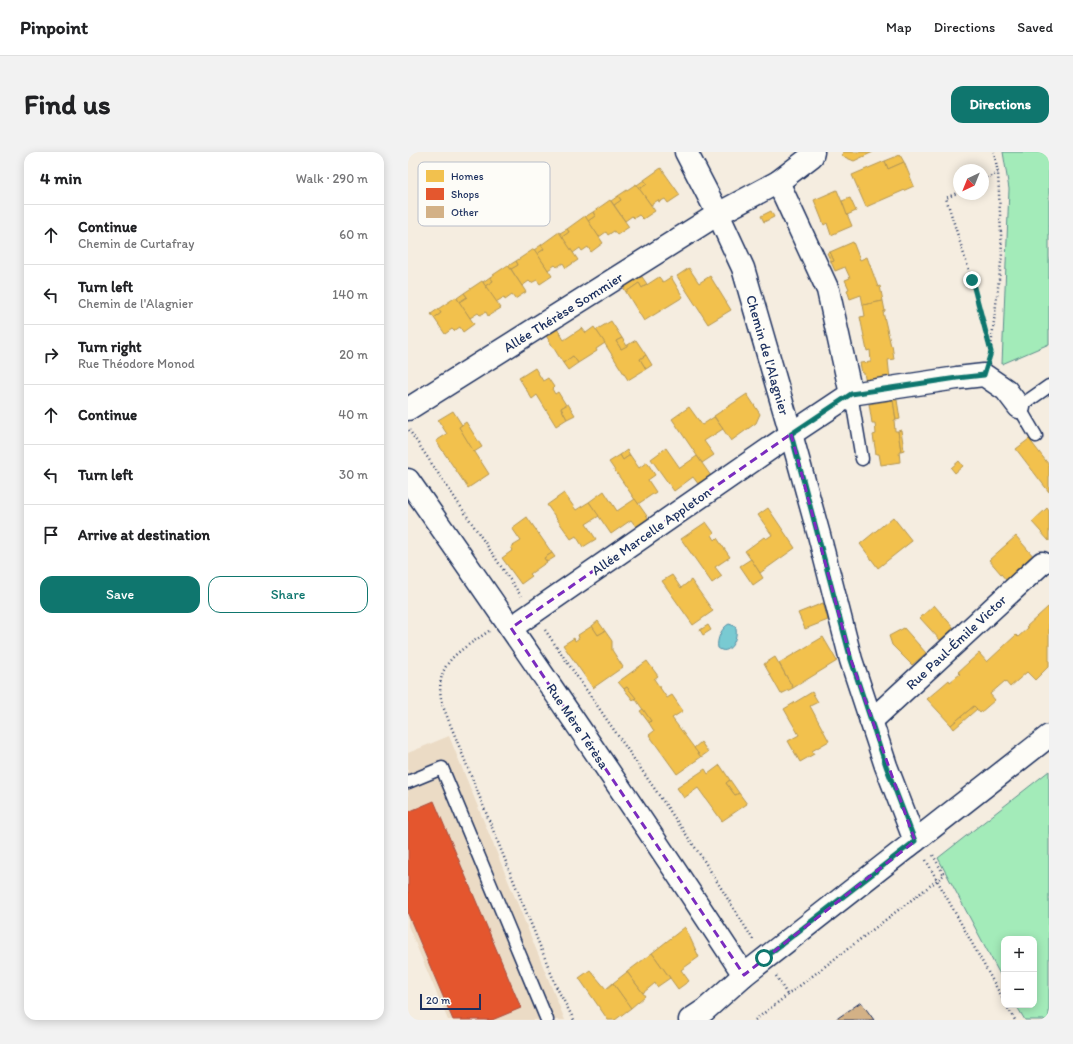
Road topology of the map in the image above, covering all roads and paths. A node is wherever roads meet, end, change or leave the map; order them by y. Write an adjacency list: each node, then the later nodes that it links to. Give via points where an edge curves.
1 (686, 152): 8 (street, Chemin de l'Alagnier)
2 (813, 152): 6 (street, Allée Thérèse Sommier, via 812,156)
3 (994, 152): 4 (path)
4 (998, 173): 5 (path); 9 (path, via 1002,254)
5 (989, 177)
6 (778, 182): 8 (street, Allée Thérèse Sommier); 12 (street, via 828,290)
7 (953, 195): 9 (path, via 946,198)
8 (718, 214): 14 (street, Allée Thérèse Sommier); 16 (street, Chemin de l'Alagnier, via 743,268)
9 (991, 352): 10 (path)
10 (984, 375): 12 (street); 13 (street, via 1006,390)
11 (1049, 386): 13 (lane)
12 (851, 394): 16 (street, Allée Marcelle Appleton); 18 (lane)
13 (1019, 407): 17 (lane)
14 (408, 409)
15 (408, 428): 21 (path)
16 (791, 434): 21 (street, Allée Marcelle Appleton); 23 (street, Chemin de l'Alagnier, via 851,660)
17 (1036, 436)
18 (862, 459)
19 (408, 480): 22 (street, Rue Mère Térèsa)
20 (1042, 563): 23 (street, Rue Paul-Émile Victor)
21 (533, 613): 22 (street, Allée Marcelle Appleton); 28 (path, via 703,859)
22 (508, 624): 29 (street, Rue Mère Térèsa); 34 (path, via 455,655 442,671 439,690 442,704 557,988)
23 (871, 721): 26 (street, Chemin de l'Alagnier, via 886,766)
24 (1049, 736): 26 (street)
25 (408, 782): 33 (lane, via 442,768)
26 (925, 845): 27 (path); 27 (path, via 944,875); 28 (street)
27 (937, 880): 30 (path); 31 (path)
28 (764, 958): 29 (street); 30 (path)
29 (744, 975): 35 (street)
30 (788, 996): 36 (path)
31 (1001, 996)
32 (1008, 1008): 37 (path)
33 (547, 1020)
34 (574, 1020)
35 (690, 1020)
36 (755, 1020)
37 (1015, 1020)

